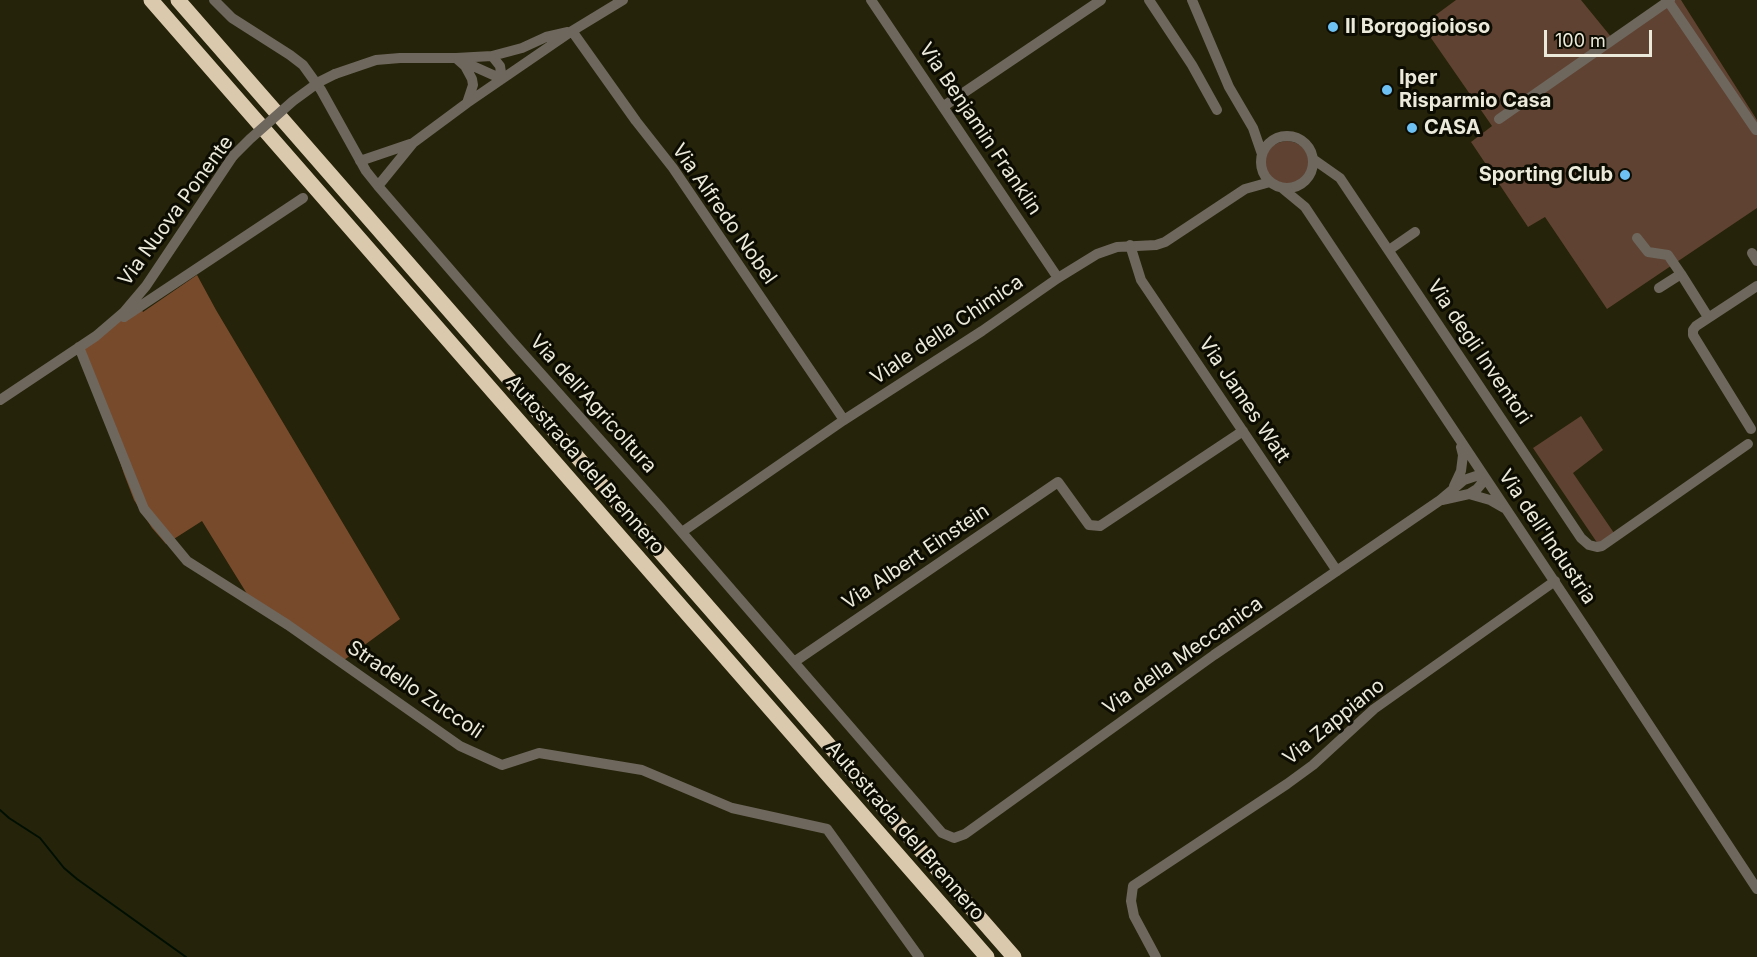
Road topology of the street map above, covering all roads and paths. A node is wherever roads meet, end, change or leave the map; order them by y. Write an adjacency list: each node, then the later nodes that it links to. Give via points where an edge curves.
1 (151, 0): 65 (highway, Autostrada del Brennero)
2 (178, 0): 66 (highway, Autostrada del Brennero)
3 (214, 0): 27 (street, Via dell'Agricoltura, via 241,25 303,65)
4 (623, 0): 10 (street, Via Nuova Ponente)
5 (871, 0): 18 (street, Via Benjamin Franklin)
6 (1101, 0): 18 (street)
7 (1149, 0): 19 (street)
8 (1192, 0): 21 (street, via 1229,87)
9 (1669, 1): 20 (street); 22 (street)
10 (605, 5): 11 (street, Via Nuova Ponente)
11 (572, 31): 12 (street, Via Nuova Ponente); 15 (street, Via Nuova Ponente); 49 (street, Via Alfredo Nobel, via 672,168)
12 (522, 48): 13 (street, Via Nuova Ponente); 15 (street)
13 (492, 56): 14 (street, Via Nuova Ponente); 16 (street, via 500,66)
14 (456, 58): 16 (street); 17 (street, via 472,79); 46 (street, Via Nuova Ponente, bridge, via 376,60 335,74 293,101 233,156 146,286)
15 (532, 59): 16 (street, Via Nuova Ponente)
16 (502, 79): 17 (street, Via Nuova Ponente)
17 (467, 103): 24 (street, Via Nuova Ponente)
18 (944, 106): 42 (street, Via Benjamin Franklin)
19 (1217, 110)
20 (1499, 119)
21 (1252, 128): 23 (street); 25 (street)
22 (1756, 130)
23 (1275, 138): 25 (street); 26 (street, via 1292,136 1300,140)
24 (413, 143): 27 (street); 32 (street)
25 (1262, 154): 28 (street)
26 (1313, 159): 29 (street, Via degli Inventori); 30 (street)
27 (360, 161): 32 (street, Via dell'Agricoltura)
28 (1261, 168): 31 (street); 34 (street, Viale della Chimica)
29 (1340, 178): 30 (street, via 1323,174); 40 (street, Via degli Inventori)
30 (1307, 179): 33 (street, via 1295,188); 36 (street)
31 (1270, 182): 33 (street); 34 (street, Viale della Chimica)
32 (378, 186): 58 (street, Via dell'Agricoltura)
33 (1282, 188): 36 (street, Via dell'Industria)
34 (1245, 189): 39 (street, Viale della Chimica, via 1164,242)
35 (303, 198): 46 (street, Via Nuova Ponente)
36 (1305, 207): 52 (street, Via dell'Industria)
37 (1415, 232): 40 (street)
38 (1637, 238): 41 (street, via 1648,252 1668,255)
39 (1130, 245): 42 (street, Viale della Chimica, via 1102,252); 51 (street, Via James Watt, via 1141,280)
40 (1389, 250): 53 (street, Via degli Inventori, via 1589,545 1602,546)
41 (1681, 274): 44 (street); 45 (street)
42 (1058, 278): 49 (street, Viale della Chimica)
43 (1757, 286): 45 (street)
44 (1659, 288)
45 (1708, 317): 50 (street, via 1696,326 1693,335)
46 (111, 324): 47 (street, Via Nuova Ponente)
47 (79, 347): 48 (street, Via Nuova Ponente); 64 (street, Stradello Zuccoli, via 144,508 187,561 288,625 460,746 502,765 539,753 642,770 732,808 827,829)
48 (0, 400)
49 (844, 420): 58 (street, Viale della Chimica)
50 (1754, 428): 53 (street, via 1747,437)
51 (1243, 431): 59 (street, Via James Watt); 61 (street, Via Albert Einstein, via 1100,526 1089,525 1058,482)
52 (1459, 439): 54 (street, Via dell'Industria); 56 (street, Via della Meccanica, via 1461,471 1454,486)
53 (1753, 446)
54 (1484, 477): 55 (street, via 1477,489); 56 (street, Via della Meccanica, via 1469,477); 57 (street, Via dell'Industria)
55 (1468, 494): 56 (street, Via della Meccanica); 57 (street)
56 (1439, 501): 59 (street, Via della Meccanica)
57 (1506, 509): 60 (street, Via dell'Industria)
58 (682, 532): 61 (street, Via dell'Agricoltura)
59 (1337, 571): 62 (street, Via della Meccanica, via 966,834)
60 (1555, 581): 63 (street, Via dell'Industria); 67 (street, Via Zappiano, via 1374,710 1287,784 1133,886 1134,916)
61 (795, 662): 62 (street, Via dell'Agricoltura)
62 (949, 836)
63 (1757, 889)
64 (919, 957)
65 (987, 957)
66 (1014, 957)
67 (1156, 957)

